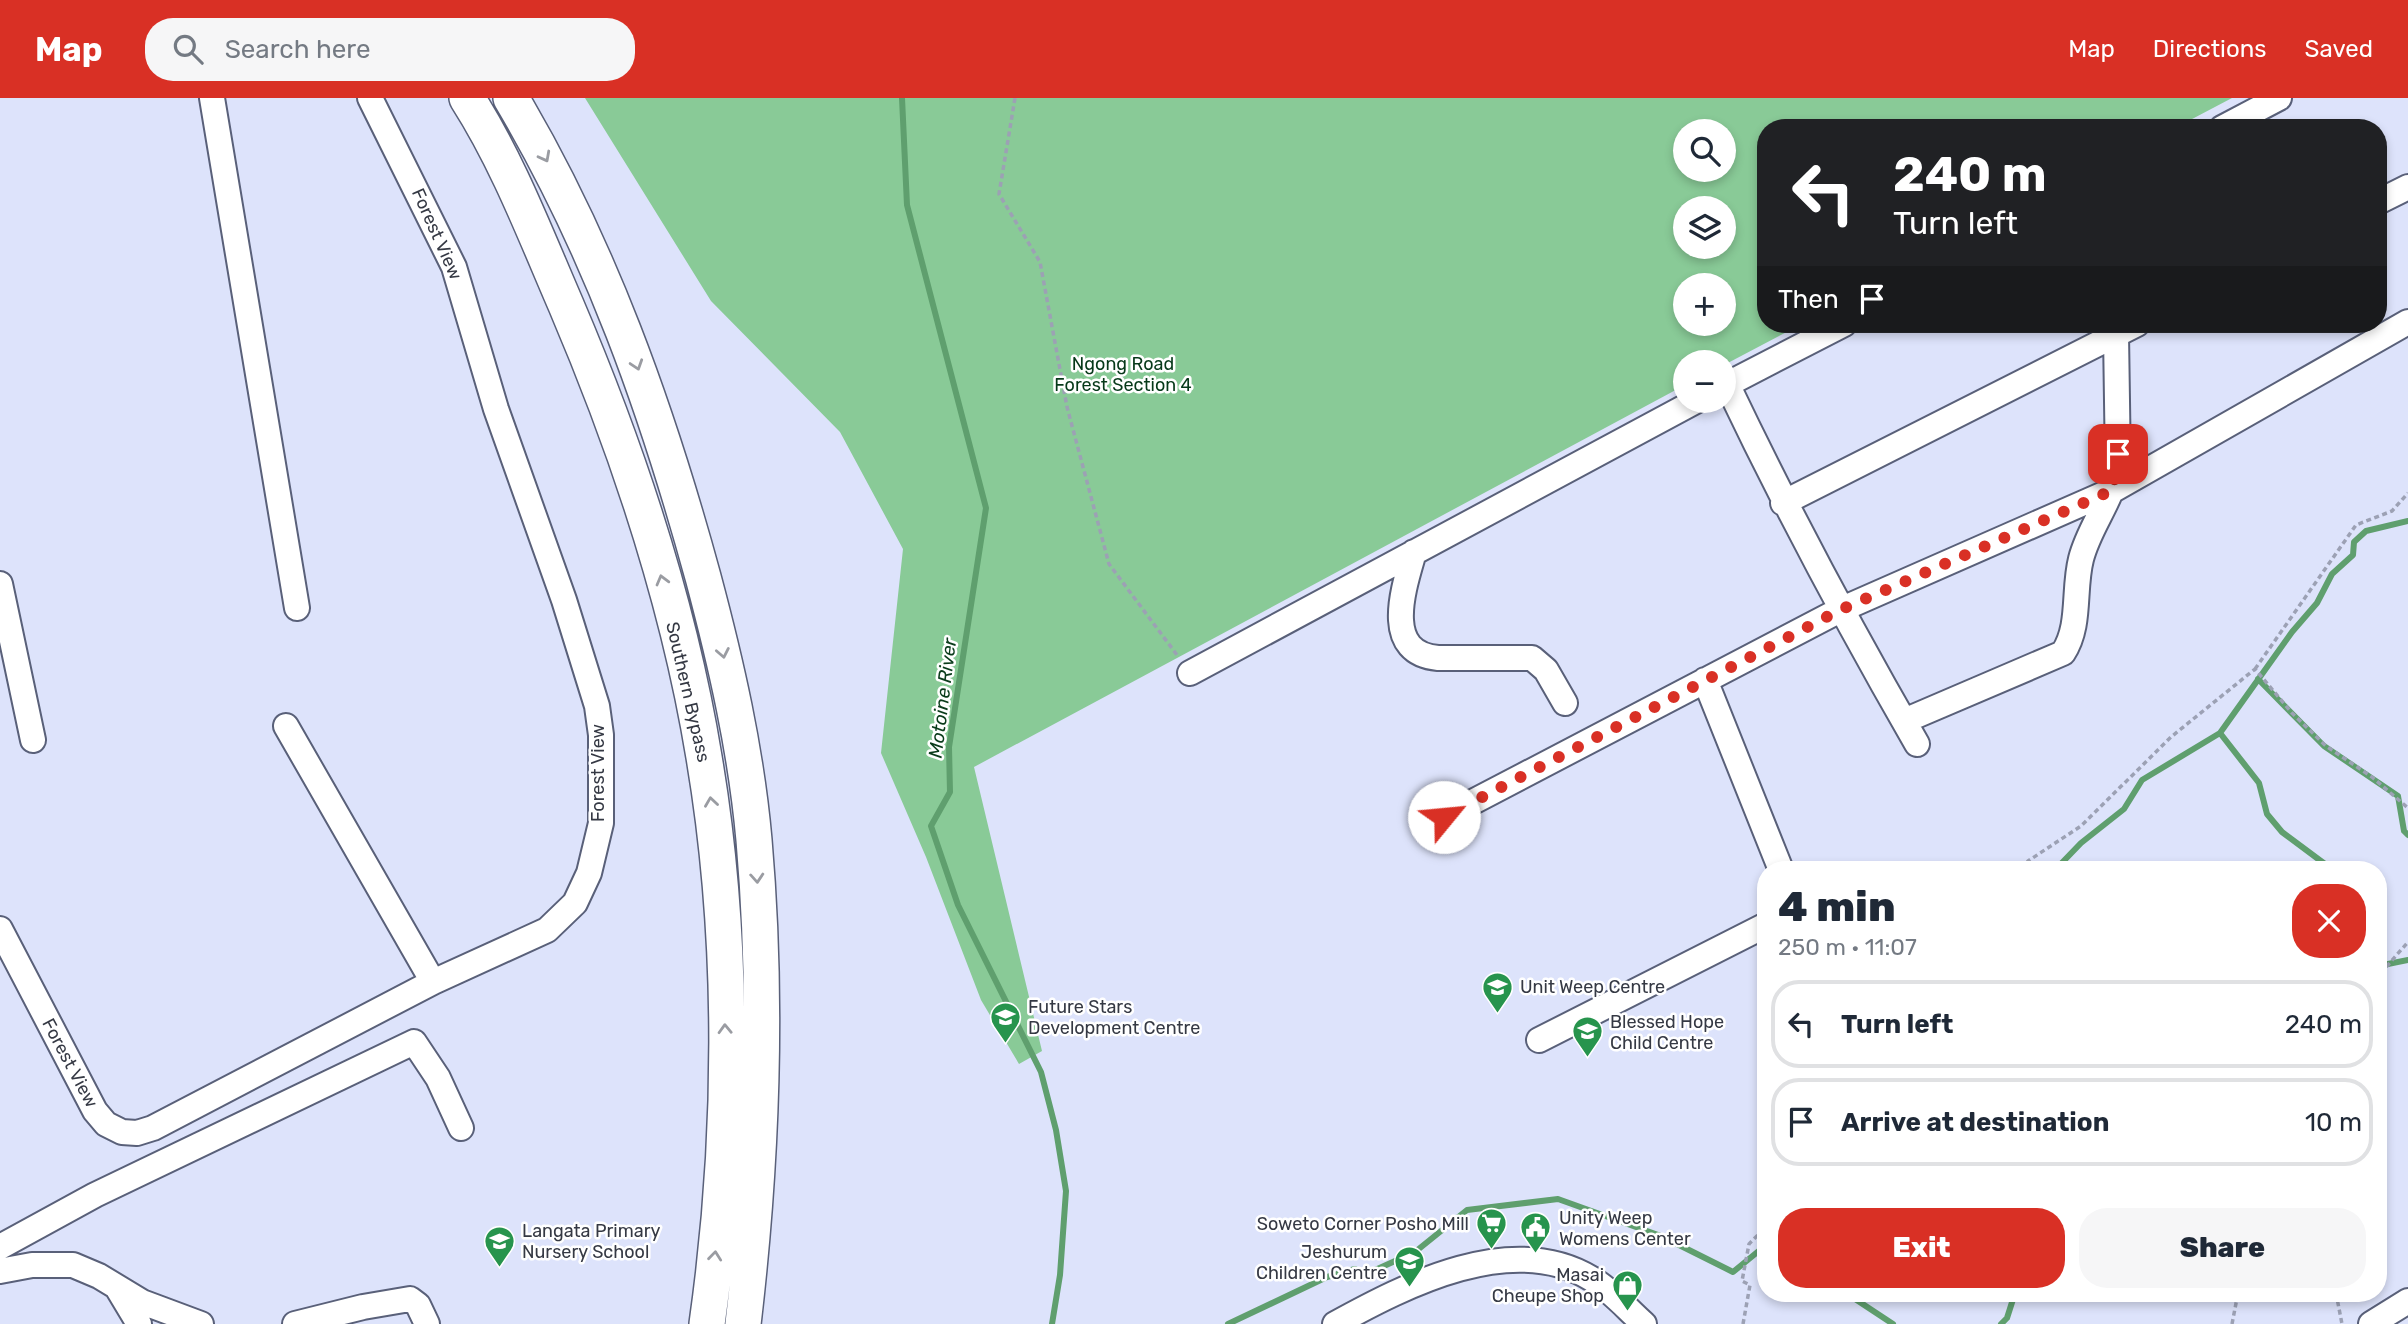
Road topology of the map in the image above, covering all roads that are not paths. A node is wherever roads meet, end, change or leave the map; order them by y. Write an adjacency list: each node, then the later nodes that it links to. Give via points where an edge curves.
1 (212, 98): 20 (street)
2 (370, 98): 33 (street, Forest View, via 454,267 496,409 573,626 601,734 601,823 590,873 575,903 547,930)
3 (467, 98): 44 (highway, Southern Bypass, one-way to 3, via 723,1173 726,1065 716,838 704,755 684,664 627,462 531,224)
4 (511, 98): 45 (highway, one-way to 45, via 575,214 633,352 689,523 721,641 754,837 761,943 758,1172)
5 (2279, 98): 6 (street)
6 (2239, 119)
7 (2408, 187): 8 (street)
8 (2387, 198)
9 (2408, 322): 16 (street)
10 (1827, 333): 13 (street)
11 (2119, 333): 17 (street)
12 (2127, 333): 16 (street)
13 (1736, 380)
14 (1736, 406): 17 (street)
15 (1674, 413): 18 (street)
16 (2113, 490): 21 (street); 25 (street, via 2082,554 2074,631 2063,653)
17 (1783, 503): 21 (street)
18 (1414, 552): 22 (street); 24 (street, via 1400,614 1402,629 1415,649 1438,658 1532,658 1546,670)
19 (0, 584): 27 (street)
20 (297, 608)
21 (1840, 610): 23 (street); 25 (street)
22 (1190, 673)
23 (1705, 680): 29 (street); 30 (street)
24 (1565, 703)
25 (1904, 721): 28 (street)
26 (286, 726): 33 (street)
27 (33, 740)
28 (1917, 744)
29 (1444, 817)
30 (1777, 861)
31 (0, 929): 33 (street, Forest View, via 95,1111 106,1124 122,1132 153,1128)
32 (1757, 930): 34 (street)
33 (433, 982)
34 (1539, 1040)
35 (461, 1128): 36 (street, via 438,1078 414,1042 95,1195)
36 (0, 1247)
37 (0, 1271): 38 (street, via 73,1265)
38 (116, 1285): 40 (street); 41 (street, via 153,1307)
39 (2408, 1301): 48 (street)
40 (139, 1324)
41 (201, 1324)
42 (295, 1324): 43 (street, via 410,1299)
43 (427, 1324)
44 (707, 1324)
45 (743, 1324)
46 (1335, 1324): 47 (street, via 1418,1282 1455,1269 1509,1261 1565,1267 1591,1278)
47 (1644, 1324)
48 (2371, 1324)

